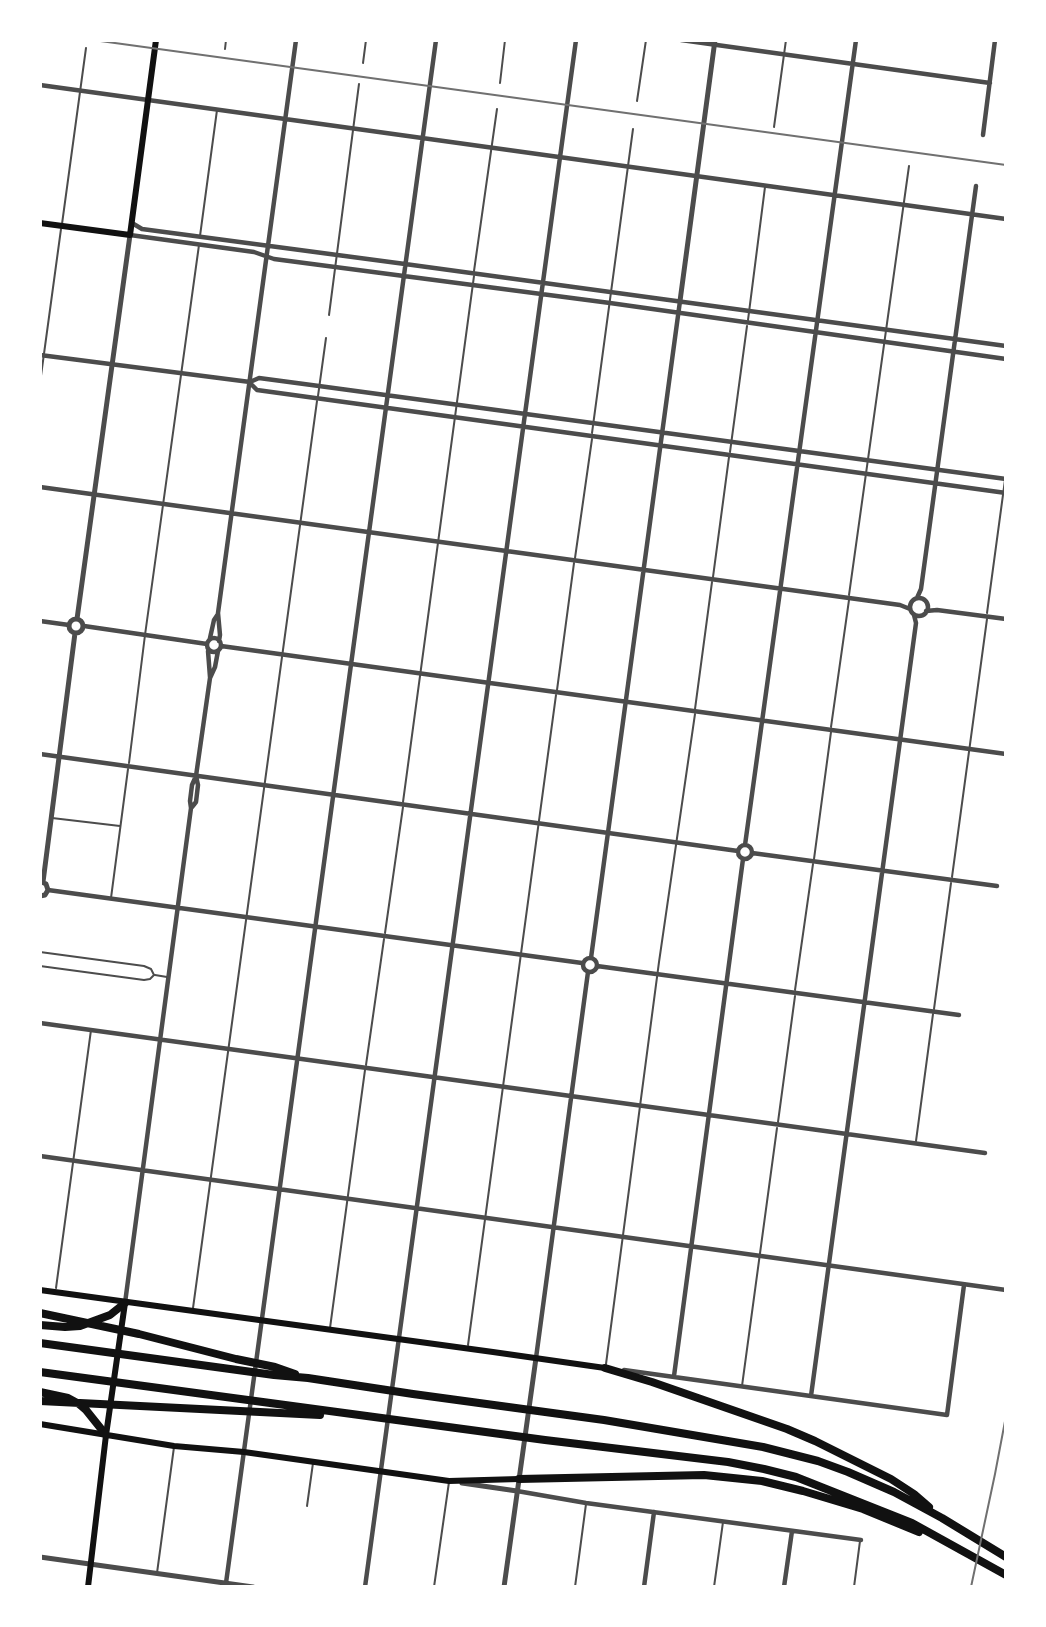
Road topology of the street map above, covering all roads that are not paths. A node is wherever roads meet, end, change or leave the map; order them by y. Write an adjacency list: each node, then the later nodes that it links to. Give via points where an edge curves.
1 (156, 40): 24 (main road)
2 (226, 40): 15 (lane)
3 (296, 40): 28 (street)
4 (366, 40): 17 (lane)
5 (436, 40): 33 (street)
6 (505, 40): 19 (lane)
7 (576, 40): 35 (street)
8 (646, 40): 25 (lane)
9 (681, 40): 13 (street)
10 (786, 40): 16 (lane)
11 (856, 40): 18 (street)
12 (995, 40): 20 (street)
13 (715, 43): 16 (street); 38 (street)
14 (86, 48): 23 (lane)
15 (225, 49)
16 (784, 54): 18 (street); 29 (lane)
17 (363, 63)
18 (852, 64): 20 (street); 41 (street)
19 (500, 83)
20 (990, 83): 32 (street)
21 (359, 84): 30 (lane)
22 (40, 85): 23 (street)
23 (80, 90): 24 (street); 47 (lane)
24 (148, 100): 26 (street); 46 (main road)
25 (637, 101)
26 (217, 109): 28 (street); 49 (lane)
27 (497, 109): 34 (lane)
28 (286, 119): 30 (street); 51 (street)
29 (774, 127)
30 (354, 129): 33 (street); 52 (lane)
31 (634, 129): 36 (lane)
32 (983, 135)
33 (423, 139): 34 (street); 54 (street)
34 (491, 148): 35 (street); 56 (lane)
35 (560, 158): 36 (street); 58 (street)
36 (628, 166): 38 (street); 60 (lane)
37 (909, 166): 42 (lane)
38 (696, 176): 39 (street); 62 (street)
39 (765, 186): 41 (street); 64 (lane)
40 (976, 186): 43 (street)
41 (835, 194): 42 (street); 67 (street)
42 (904, 204): 43 (street); 69 (lane)
43 (972, 214): 44 (street); 72 (street)
44 (1006, 219)
45 (40, 222): 47 (main road)
46 (132, 223): 48 (main road); 49 (street, via 142,229)
47 (61, 225): 48 (main road); 76 (lane)
48 (130, 235): 50 (street); 78 (street)
49 (200, 237): 51 (street)
50 (199, 244): 53 (street); 79 (lane)
51 (269, 245): 52 (street); 53 (street)
52 (337, 254): 54 (street); 55 (lane)
53 (268, 256): 55 (street); 80 (street)
54 (405, 264): 56 (street); 57 (street)
55 (335, 267): 57 (street); 66 (lane)
56 (474, 273): 58 (street); 59 (lane)
57 (404, 276): 59 (street); 83 (street)
58 (543, 283): 60 (street); 61 (street)
59 (473, 285): 61 (street); 85 (lane)
60 (611, 292): 62 (street); 63 (lane)
61 (541, 294): 63 (street); 87 (street)
62 (680, 301): 64 (street); 65 (street)
63 (610, 303): 65 (street); 89 (lane)
64 (749, 310): 67 (street); 68 (lane)
65 (679, 313): 68 (street); 91 (street)
66 (329, 314)
67 (818, 320): 69 (street); 70 (street)
68 (748, 323): 70 (street); 93 (lane)
69 (887, 330): 72 (street); 73 (lane)
70 (816, 333): 73 (street); 95 (street)
71 (326, 338): 82 (lane)
72 (955, 338): 74 (street); 75 (street)
73 (885, 342): 75 (street); 97 (lane)
74 (1006, 346)
75 (954, 352): 77 (street); 99 (street)
76 (42, 355): 78 (street); 81 (lane)
77 (1006, 359)
78 (112, 364): 79 (street); 105 (street)
79 (181, 373): 80 (street); 106 (lane)
80 (250, 382): 82 (street, via 259,378); 84 (street, via 257,390); 107 (street)
81 (40, 383)
82 (319, 386): 83 (street); 84 (lane)
83 (388, 395): 85 (street); 86 (street)
84 (318, 398): 86 (street); 108 (lane)
85 (457, 405): 87 (street); 88 (lane)
86 (386, 407): 88 (street); 109 (street)
87 (525, 414): 89 (street); 90 (street)
88 (455, 417): 90 (street); 110 (lane)
89 (594, 423): 91 (street); 92 (lane)
90 (523, 426): 92 (street); 111 (street)
91 (662, 433): 93 (street); 94 (street)
92 (592, 436): 94 (street); 112 (lane)
93 (731, 442): 95 (street); 96 (lane)
94 (660, 445): 96 (street); 113 (street)
95 (800, 451): 97 (street); 98 (street)
96 (730, 454): 98 (street); 114 (lane)
97 (869, 461): 99 (street); 100 (lane)
98 (798, 464): 100 (street); 115 (street)
99 (937, 470): 101 (street); 102 (street)
100 (867, 474): 102 (street); 116 (lane)
101 (1006, 479): 104 (lane)
102 (936, 483): 104 (street); 117 (street)
103 (40, 487): 105 (street)
104 (1005, 493): 124 (lane)
105 (95, 494): 106 (street); 125 (street)
106 (163, 504): 107 (street); 132 (lane)
107 (232, 514): 108 (street); 122 (street)
108 (301, 523): 109 (street); 135 (lane)
109 (370, 532): 110 (street); 136 (street)
110 (438, 542): 111 (street); 137 (lane)
111 (506, 551): 112 (street); 139 (street)
112 (575, 561): 113 (street); 140 (lane)
113 (643, 570): 114 (street); 141 (street)
114 (712, 580): 115 (street); 142 (lane)
115 (781, 589): 116 (street); 143 (street)
116 (849, 598): 119 (street); 144 (lane)
117 (920, 599): 118 (street); 120 (street)
118 (911, 602): 119 (street); 121 (street)
119 (900, 605): 121 (street)
120 (927, 608): 123 (street); 124 (street)
121 (912, 612): 123 (street); 128 (street)
122 (218, 613): 133 (street); 134 (street)
123 (921, 616): 128 (street)
124 (987, 617): 126 (street); 146 (lane)
125 (77, 619): 129 (street); 130 (street)
126 (1006, 619)
127 (40, 621): 129 (street)
128 (916, 623): 145 (street)
129 (69, 625): 131 (street)
130 (84, 626): 131 (street); 132 (street)
131 (75, 633): 149 (street)
132 (145, 635): 133 (street); 150 (lane)
133 (208, 644): 134 (street, via 214,652); 134 (street, via 214,638); 138 (street)
134 (220, 646): 135 (street); 138 (street)
135 (283, 654): 136 (street); 152 (lane)
136 (351, 664): 137 (street); 153 (street)
137 (421, 672): 139 (street); 154 (lane)
138 (210, 678): 151 (street)
139 (488, 682): 140 (street); 155 (street)
140 (556, 691): 141 (street); 157 (lane)
141 (626, 701): 142 (street); 159 (street)
142 (695, 711): 143 (street); 160 (lane)
143 (763, 720): 144 (street); 161 (street)
144 (831, 729): 145 (street); 165 (lane)
145 (900, 739): 146 (street); 166 (street)
146 (969, 748): 148 (street); 167 (lane)
147 (40, 754): 149 (street)
148 (1006, 754)
149 (59, 757): 150 (street); 156 (street)
150 (129, 766): 151 (street); 158 (lane)
151 (197, 776): 152 (street); 173 (street, via 192,785)
152 (264, 786): 153 (street); 174 (lane)
153 (333, 795): 154 (street); 175 (street)
154 (403, 805): 155 (street); 176 (lane)
155 (470, 814): 157 (street); 177 (street)
156 (51, 818): 158 (lane); 168 (street)
157 (539, 824): 159 (street); 179 (lane)
158 (121, 826): 172 (lane)
159 (608, 833): 160 (street); 180 (street)
160 (677, 843): 162 (street); 185 (lane)
161 (745, 845): 162 (street); 163 (street)
162 (738, 852): 164 (street)
163 (752, 853): 164 (street); 165 (street)
164 (743, 859): 188 (street)
165 (813, 862): 166 (street); 189 (lane)
166 (883, 871): 167 (street); 190 (street)
167 (951, 880): 169 (street); 191 (lane)
168 (42, 882): 170 (street)
169 (997, 886)
170 (48, 890): 171 (street); 172 (street)
171 (40, 898)
172 (111, 898): 173 (street)
173 (178, 907): 174 (street); 187 (street)
174 (247, 917): 175 (street); 196 (lane)
175 (316, 926): 176 (street); 197 (street)
176 (385, 936): 177 (street); 198 (lane)
177 (452, 945): 179 (street); 199 (street)
178 (40, 952): 186 (lane, via 145,966)
179 (521, 954): 181 (street); 200 (lane)
180 (591, 958): 181 (street); 183 (street)
181 (582, 963): 184 (street)
182 (40, 966): 186 (lane, via 144,980)
183 (597, 966): 184 (street); 185 (street)
184 (588, 972): 201 (street)
185 (658, 974): 188 (street); 202 (lane)
186 (154, 975): 187 (lane)
187 (169, 977): 195 (street)
188 (727, 984): 189 (street); 203 (street)
189 (795, 993): 190 (street); 204 (lane)
190 (865, 1002): 191 (street); 205 (street)
191 (933, 1012): 192 (street); 206 (lane)
192 (960, 1015)
193 (40, 1023): 194 (street)
194 (91, 1029): 195 (street); 209 (lane)
195 (161, 1039): 196 (street); 210 (street)
196 (229, 1049): 197 (street); 211 (lane)
197 (297, 1058): 198 (street); 212 (street)
198 (366, 1067): 199 (street); 213 (lane)
199 (435, 1077): 200 (street); 214 (street)
200 (503, 1087): 201 (street); 215 (lane)
201 (571, 1096): 202 (street); 216 (street)
202 (640, 1106): 203 (street); 217 (lane)
203 (709, 1115): 204 (street); 218 (street)
204 (778, 1125): 205 (street); 219 (lane)
205 (847, 1134): 206 (street); 220 (street)
206 (915, 1143): 207 (street)
207 (985, 1153)
208 (40, 1156): 209 (street)
209 (74, 1161): 210 (street); 224 (lane)
210 (142, 1170): 211 (street); 225 (street)
211 (211, 1179): 212 (street); 226 (lane)
212 (279, 1189): 213 (street); 228 (street)
213 (347, 1198): 214 (street); 230 (lane)
214 (416, 1208): 215 (street); 231 (street)
215 (485, 1218): 216 (street); 233 (lane)
216 (554, 1227): 217 (street); 234 (street)
217 (623, 1237): 218 (street); 235 (lane)
218 (691, 1246): 219 (street); 238 (street)
219 (760, 1255): 220 (street); 239 (lane)
220 (828, 1265): 221 (street); 241 (street)
221 (964, 1284): 223 (street); 241 (street, via 947,1415)
222 (40, 1290): 224 (main road)
223 (1006, 1290)
224 (55, 1293): 225 (main road)
225 (125, 1303): 226 (main road); 229 (highway, via 110,1315 79,1326); 245 (main road)
226 (193, 1312): 228 (main road)
227 (40, 1313): 236 (highway)
228 (262, 1320): 230 (main road); 247 (street)
229 (40, 1325)
230 (330, 1330): 231 (main road)
231 (399, 1340): 233 (main road); 249 (street)
232 (40, 1343): 236 (highway, via 235,1370)
233 (467, 1349): 234 (main road)
234 (536, 1358): 235 (main road); 250 (street)
235 (605, 1368): 238 (street); 256 (highway, via 815,1441 891,1479)
236 (275, 1371): 256 (highway, via 788,1452 848,1472)
237 (40, 1372): 243 (highway)
238 (674, 1376): 239 (street)
239 (742, 1386): 241 (street)
240 (40, 1392): 245 (highway, via 79,1404)
241 (811, 1396)
242 (40, 1401): 243 (highway)
243 (366, 1416): 260 (highway, via 764,1469 912,1523)
244 (40, 1424): 245 (main road)
245 (106, 1435): 246 (main road); 263 (main road)
246 (174, 1446): 247 (main road); 264 (lane)
247 (244, 1452): 248 (main road); 266 (street)
248 (313, 1462): 249 (main road); 254 (lane)
249 (381, 1471): 251 (main road); 269 (street)
250 (519, 1479): 251 (main road); 252 (street); 260 (highway, via 704,1475 762,1481 863,1509)
251 (449, 1481): 252 (street); 270 (lane)
252 (517, 1491): 253 (street); 271 (street)
253 (586, 1503): 255 (street); 272 (lane)
254 (307, 1506)
255 (654, 1512): 257 (street); 273 (street)
256 (942, 1518): 262 (highway)
257 (723, 1521): 258 (street); 274 (lane)
258 (792, 1531): 259 (street); 275 (street)
259 (861, 1540): 276 (lane)
260 (964, 1551): 265 (highway)
261 (40, 1558): 263 (street)
262 (1006, 1558)
263 (91, 1564): 264 (street); 267 (main road)
264 (157, 1573): 266 (street)
265 (1006, 1574)
266 (224, 1585): 268 (street)
267 (88, 1587)
268 (253, 1587)
269 (365, 1587)
270 (434, 1587)
271 (504, 1587)
272 (575, 1587)
273 (644, 1587)
274 (715, 1587)
275 (785, 1587)
276 (854, 1587)

